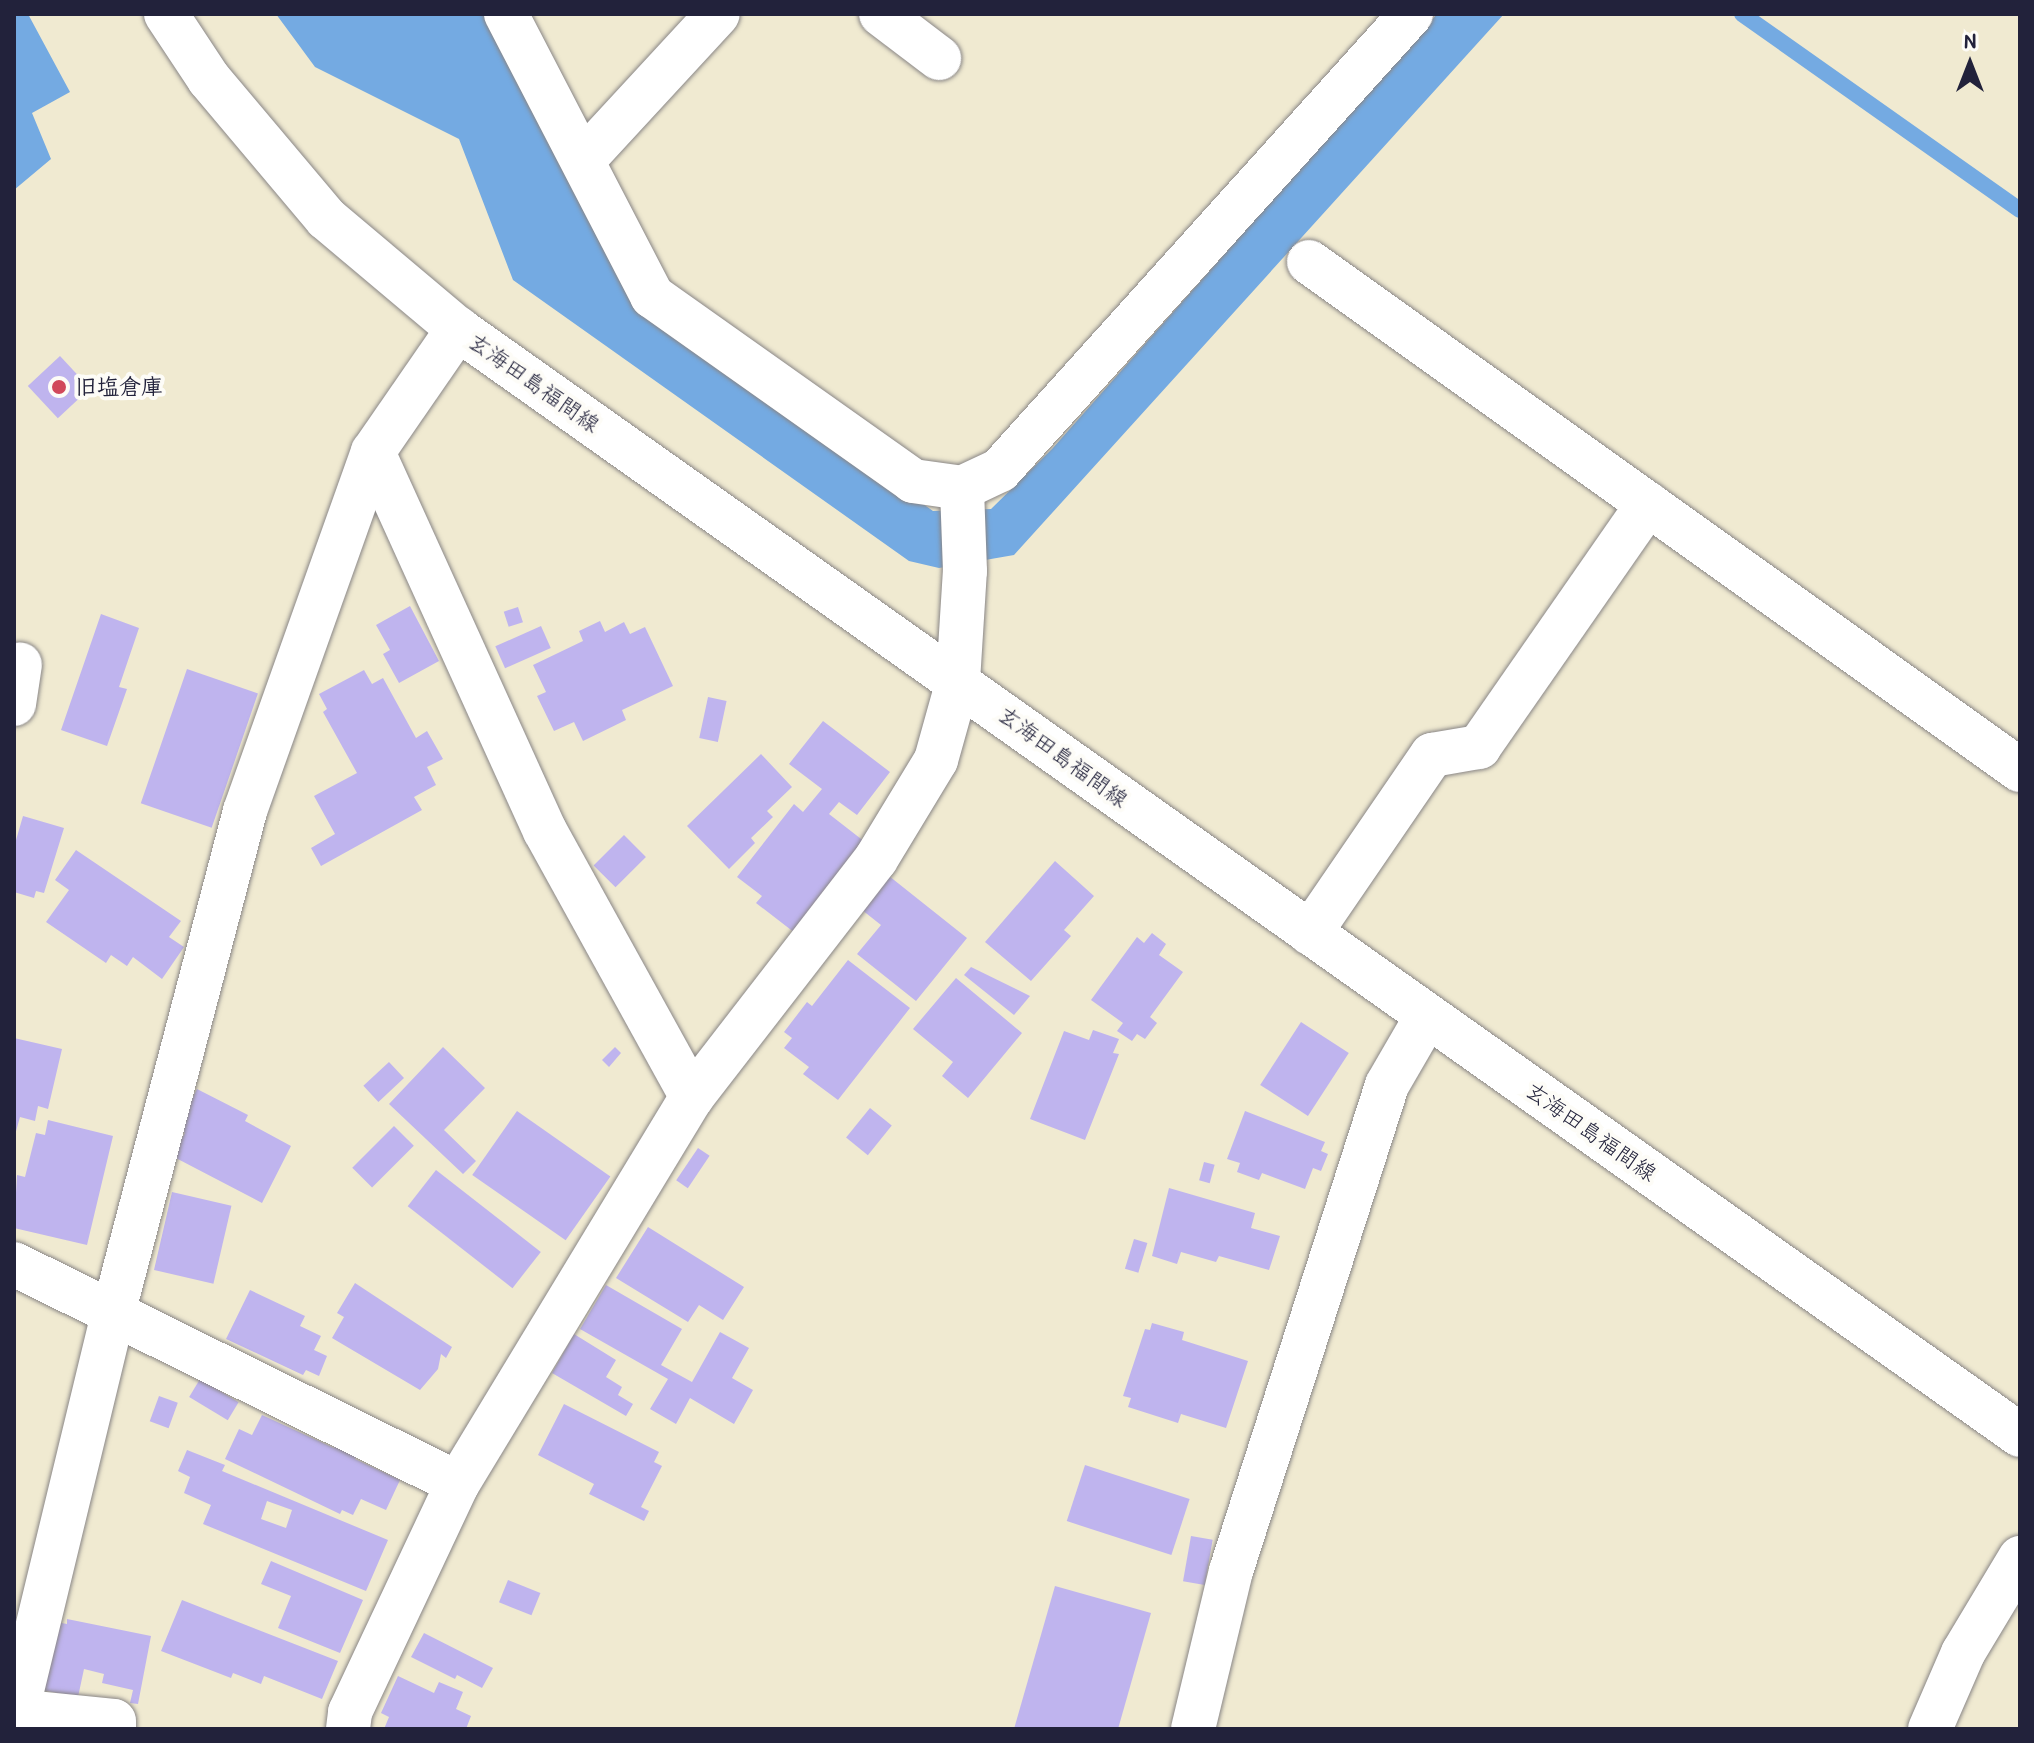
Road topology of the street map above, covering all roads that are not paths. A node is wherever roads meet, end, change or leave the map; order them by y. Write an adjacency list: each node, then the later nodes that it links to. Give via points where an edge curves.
1 (166, 14): 9 (street, 玄海田島福間線, via 209,79 326,218)
2 (506, 14): 7 (street)
3 (718, 14): 7 (street)
4 (881, 14): 6 (street)
5 (1411, 14): 11 (street, via 1000,470)
6 (939, 58)
7 (584, 159): 11 (street, via 652,296 913,481)
8 (1309, 262): 12 (street)
9 (458, 329): 10 (street); 13 (street, 玄海田島福間線)
10 (373, 452): 17 (street, via 545,831); 19 (street, via 245,811)
11 (963, 498): 13 (street)
12 (1648, 504): 14 (street); 15 (street, via 1479,747 1432,755)
13 (958, 681): 15 (street, 玄海田島福間線); 17 (street, via 936,760 876,859)
14 (2020, 770)
15 (1310, 933): 16 (street, 玄海田島福間線)
16 (1427, 1016): 20 (street, 玄海田島福間線); 26 (street, via 1387,1085 1231,1571)
17 (692, 1097): 21 (street)
18 (14, 1264): 19 (street)
19 (114, 1310): 21 (street); 23 (street)
20 (2020, 1435)
21 (458, 1483): 25 (street, via 350,1712)
22 (2020, 1558): 27 (street, via 1963,1653)
23 (16, 1711): 24 (street, via 114,1721)
24 (114, 1729)
25 (348, 1729)
26 (1193, 1729)
27 (1930, 1729)

